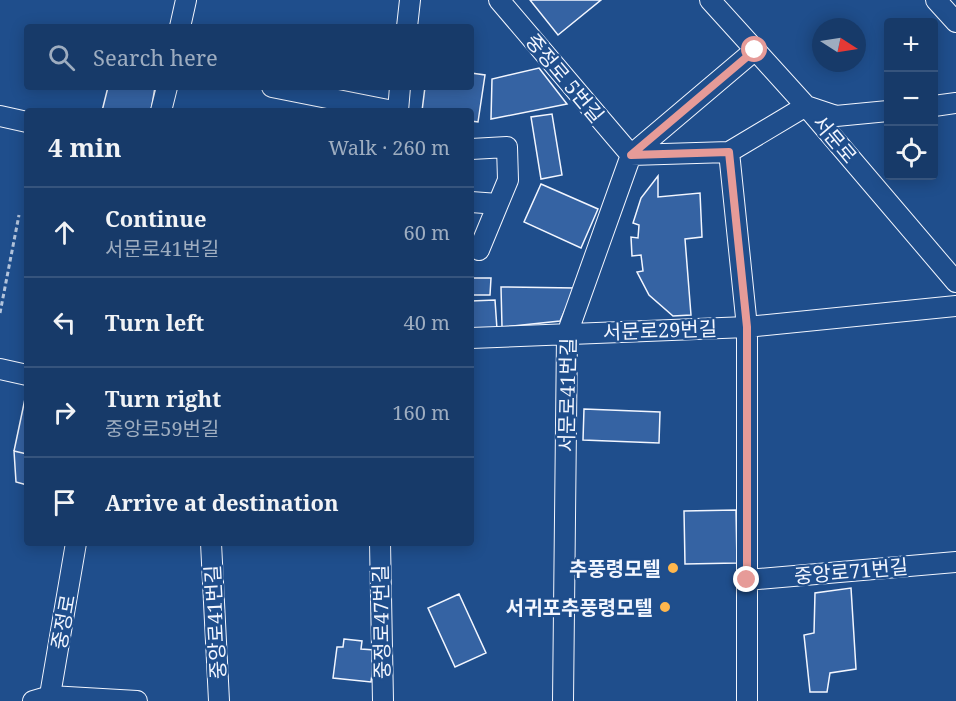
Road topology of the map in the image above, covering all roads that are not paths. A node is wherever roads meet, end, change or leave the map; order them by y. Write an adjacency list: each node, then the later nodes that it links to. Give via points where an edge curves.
1 (186, 0): 7 (street)
2 (410, 0): 8 (street)
3 (499, 0): 24 (street, 중정로 5번길)
4 (710, 0): 9 (street, 서문로)
5 (936, 0): 6 (street)
6 (956, 22)
7 (181, 24)
8 (407, 24)
9 (755, 50): 15 (street, 서문로); 24 (street)
10 (165, 90): 16 (street)
11 (287, 90): 17 (street)
12 (400, 90): 18 (street)
13 (956, 103): 14 (street)
14 (938, 105)
15 (806, 106): 19 (street, via 836,116); 23 (street); 28 (street, 서문로)
16 (162, 108)
17 (378, 108)
18 (398, 108)
19 (884, 111)
20 (0, 116): 21 (street)
21 (24, 121)
22 (474, 149): 26 (street, via 507,147 508,180)
23 (729, 152): 24 (street); 30 (street)
24 (631, 155): 31 (street, 서문로41번길)
25 (474, 202): 26 (street)
26 (498, 204): 27 (street)
27 (479, 250)
28 (956, 282)
29 (956, 306): 30 (street, 서문로29번길)
30 (747, 327): 31 (street, 서문로29번길); 39 (street)
31 (567, 334): 32 (street, 서문로29번길); 44 (street, 서문로41번길)
32 (474, 338)
33 (0, 369): 34 (street)
34 (24, 374)
35 (75, 546): 40 (street, 중정로)
36 (211, 546): 42 (street, 중앙로41번길)
37 (380, 546): 43 (street, 중정로47번길)
38 (956, 562): 39 (street, 중앙로71번길)
39 (747, 580): 45 (street)
40 (44, 699): 41 (street)
41 (136, 701)
42 (219, 701)
43 (383, 701)
44 (563, 701)
45 (747, 701)

